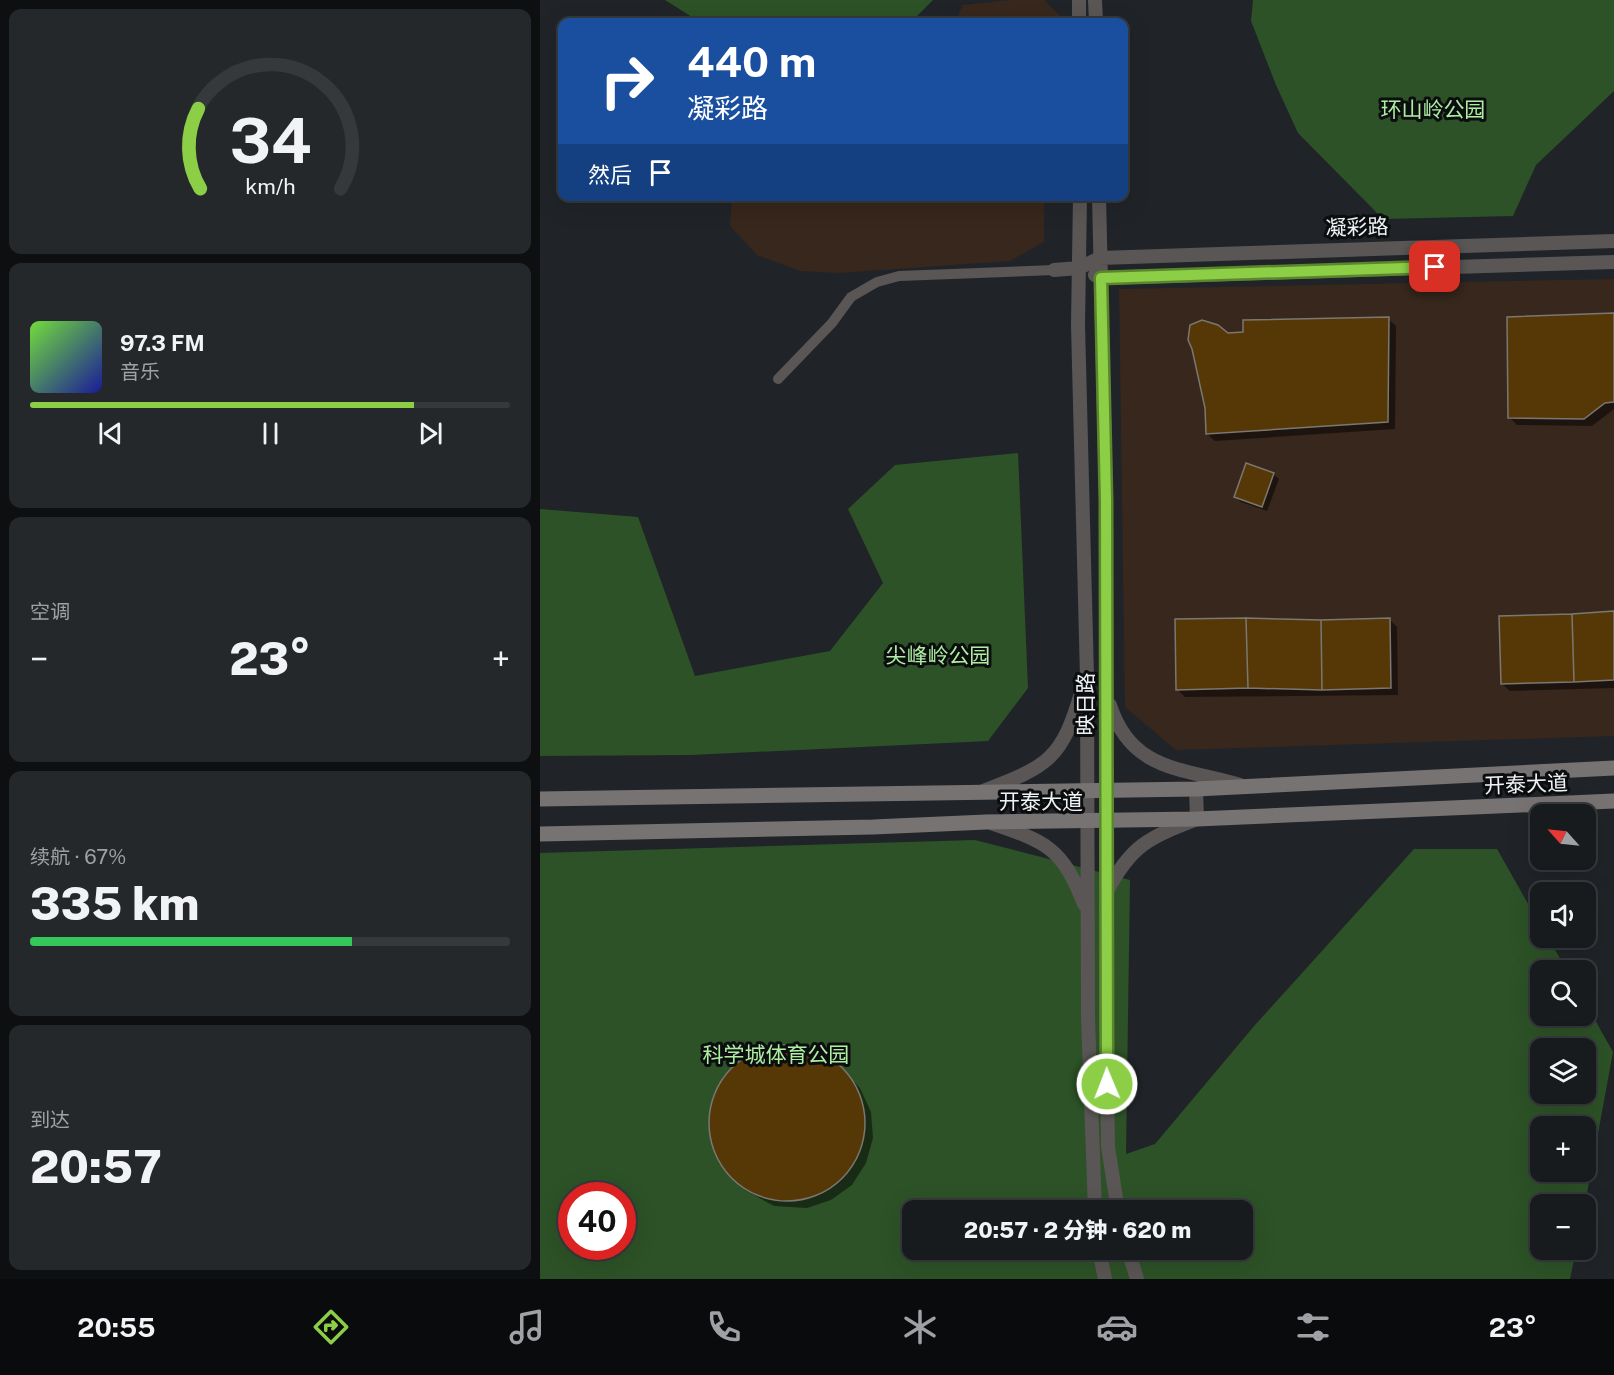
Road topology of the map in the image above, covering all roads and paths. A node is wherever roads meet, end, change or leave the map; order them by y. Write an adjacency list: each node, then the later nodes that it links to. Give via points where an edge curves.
1 (1079, 0): 3 (street)
2 (1095, 0): 4 (street)
3 (1079, 18)
4 (1096, 18)
5 (1080, 201): 10 (street, 映日路)
6 (1099, 201): 8 (street, 映日路)
7 (1614, 241): 8 (street, 凝彩路)
8 (1100, 258): 10 (street); 12 (street, 映日路)
9 (1614, 262): 12 (street, 凝彩路)
10 (1079, 268): 11 (street); 12 (street); 14 (street, 映日路)
11 (1054, 270): 13 (street, via 899,276 877,282 851,297 832,323)
12 (1101, 278): 15 (street, 映日路)
13 (778, 379)
14 (1086, 677): 20 (street, 映日路); 21 (street, via 1071,729 1058,749 1026,775)
15 (1106, 686): 17 (street, via 1121,734 1152,762); 18 (street, 映日路)
16 (1614, 768): 17 (main road, 开泰大道)
17 (1242, 785): 19 (main road, 开泰大道)
18 (1106, 789): 19 (main road, 开泰大道); 20 (main road, 开泰大道); 25 (street, 映日路)
19 (1196, 789): 24 (street)
20 (1087, 790): 21 (main road, 开泰大道); 27 (street, 映日路)
21 (983, 791): 22 (main road, 开泰大道)
22 (540, 799)
23 (1614, 801): 24 (main road, 开泰大道)
24 (1197, 819): 25 (main road, 开泰大道); 29 (street, via 1154,835 1142,844 1119,868)
25 (1107, 821): 27 (main road, 开泰大道); 29 (street, 映日路)
26 (986, 822): 27 (main road, 开泰大道); 28 (main road, 开泰大道); 30 (street, via 1043,842 1058,855 1072,874)
27 (1087, 822): 30 (street, 映日路)
28 (540, 834)
29 (1105, 895): 32 (street, 映日路, via 1108,1147)
30 (1087, 911): 31 (street, 映日路)
31 (1094, 1200)
32 (1116, 1200)
33 (1101, 1260): 35 (street)
34 (1131, 1260): 36 (street)
35 (1106, 1279)
36 (1137, 1279)

